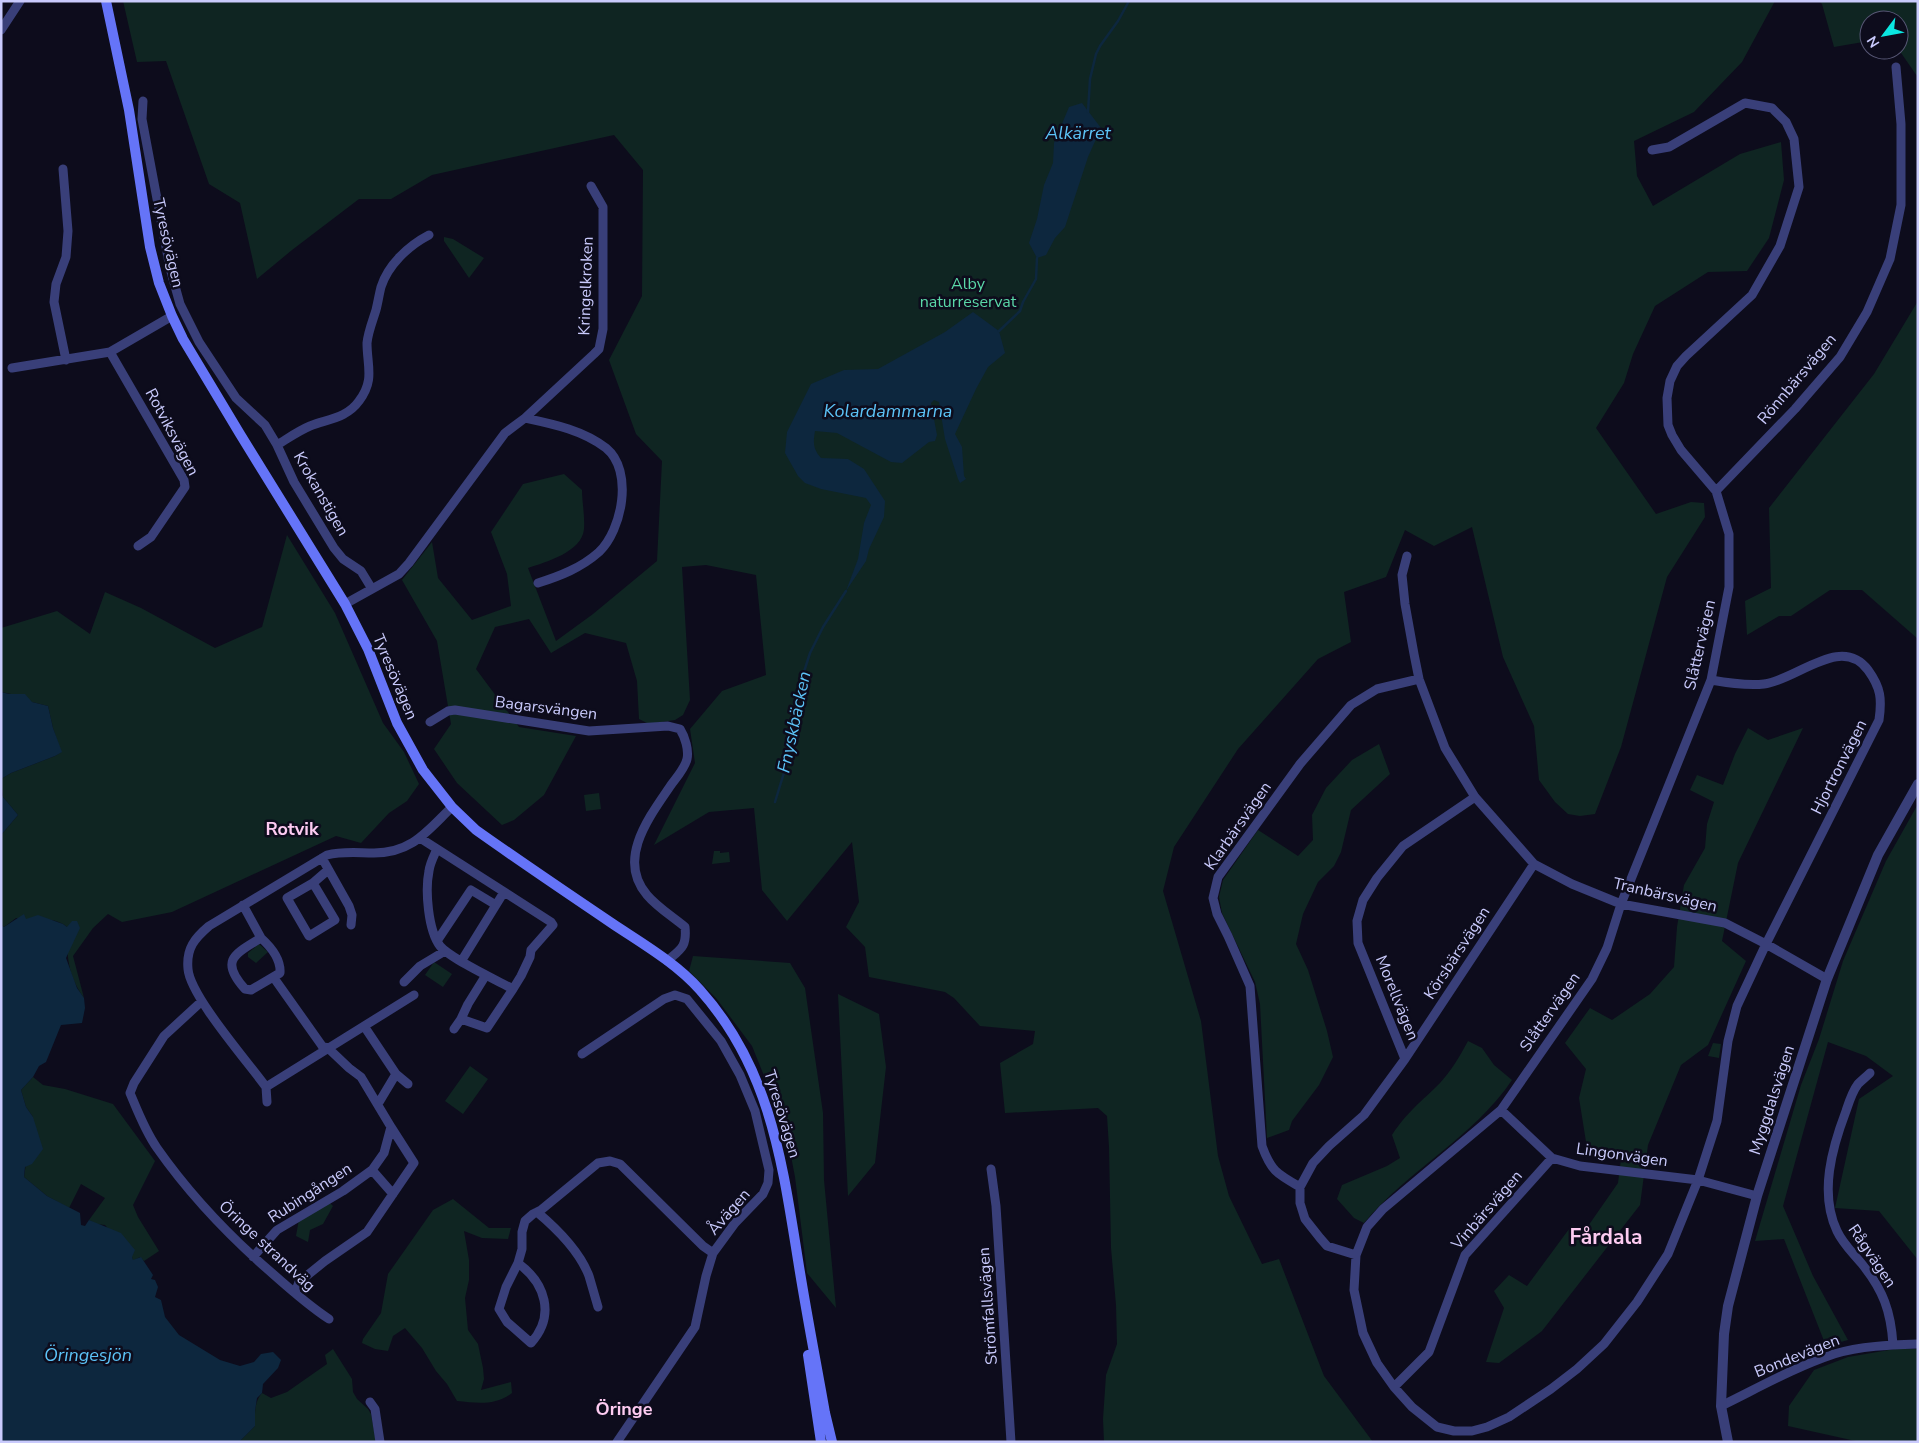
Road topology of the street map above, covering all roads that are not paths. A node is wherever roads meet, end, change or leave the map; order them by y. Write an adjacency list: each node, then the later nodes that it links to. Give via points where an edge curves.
1 (20, 1): 3 (street)
2 (106, 1): 10 (main road, Tyresövägen, via 129,110 150,247)
3 (1, 30)
4 (1896, 67): 16 (street, Rönnbärsvägen, via 1901,124 1901,205 1890,259 1868,312 1840,357)
5 (143, 101): 15 (street, via 142,119 170,268 180,304 199,342 236,398 264,425)
6 (1652, 150): 16 (street, Slåttervägen, via 1669,147 1744,104 1772,108 1786,122 1794,139 1799,187 1780,246 1752,295 1677,366 1666,398 1672,435)
7 (63, 169): 12 (street, via 68,231 66,257 56,284 54,302)
8 (591, 186): 14 (street, Kringelkroken, via 603,207 603,330 599,349)
9 (429, 236): 15 (street, Krokanstigen, via 405,252 389,271 382,286 367,341 370,376 361,400 341,416 311,426)
10 (172, 316): 11 (street); 21 (main road, Tyresövägen)
11 (110, 352): 12 (street); 17 (street, Rotviksvägen, via 184,480 185,487 152,537)
12 (66, 360): 13 (street)
13 (12, 368)
14 (525, 418): 19 (street, via 576,431 606,448 616,461 622,486 616,524 600,551 569,572); 20 (street, Kringelkroken, via 505,434 409,564 399,574)
15 (277, 445): 20 (street, Krokanstigen, via 294,482 334,548 343,559 361,571)
16 (1716, 491): 23 (street, Slåttervägen, via 1729,534 1729,587)
17 (138, 546)
18 (1407, 556): 22 (street, Tranbärsvägen, via 1402,575)
19 (538, 583)
20 (372, 589): 21 (street, Kringelkroken)
21 (345, 604): 27 (main road, Tyresövägen, via 368,649 397,723 423,770)
22 (1419, 679): 26 (street, Tranbärsvägen, via 1445,748); 70 (street, Klarbärsvägen, via 1377,689 1351,705 1300,764 1218,877 1213,898 1217,914 1250,986 1262,1146 1267,1162 1278,1175)
23 (1711, 680): 36 (street, Slåttervägen); 41 (street, Hjortronvägen, via 1765,684 1827,658 1850,656 1862,663 1877,682 1882,702 1879,720)
24 (430, 722): 44 (street, Bagarsvängen, via 455,710 589,731 668,726 680,730 687,759 645,827 634,857 637,876 647,894 685,927 684,945)
25 (1918, 784): 47 (street, Myggdalsvägen, via 1878,855)
26 (1475, 797): 31 (street, Tranbärsvägen); 57 (street, Morellvägen, via 1403,846 1376,878 1363,900 1357,921 1358,943)
27 (452, 807): 28 (street); 44 (main road, Tyresövägen, via 476,830)
28 (420, 838): 29 (street); 30 (street, via 407,847 390,852 343,852)
29 (437, 849): 34 (street); 40 (street, via 429,870 427,900)
30 (322, 858): 32 (street); 35 (street)
31 (1534, 864): 36 (street, Tranbärsvägen); 57 (street, Körsbärsvägen)
32 (328, 870): 33 (street); 38 (street, via 349,906)
33 (314, 883): 33 (street, via 335,920 309,936 287,898)
34 (504, 892): 37 (street); 49 (street, via 553,925 531,950)
35 (243, 904): 39 (street); 51 (street, via 194,940 188,967 190,980)
36 (1621, 904): 41 (street, Tranbärsvägen, via 1725,923); 64 (street, Slåttervägen, via 1607,948 1592,979)
37 (496, 905): 40 (street, via 471,890); 43 (street)
38 (352, 925)
39 (261, 938): 46 (street, via 280,964 280,973); 46 (street, via 234,955 234,973 245,989 251,990)
40 (437, 940): 42 (street)
41 (1766, 944): 47 (street, Tranbärsvägen); 69 (street, Slåttervägen, via 1737,1006 1728,1041 1717,1121)
42 (445, 951): 43 (street); 48 (street, via 420,966)
43 (462, 960): 45 (street)
44 (668, 961): 77 (main road, Tyresövägen, via 700,990 724,1021 755,1074 786,1181)
45 (486, 975): 49 (street); 52 (street)
46 (274, 978): 55 (street)
47 (1827, 979): 72 (street, Myggdalsvägen)
48 (404, 982)
49 (513, 989): 52 (street, via 487,1028)
50 (414, 995): 53 (street)
51 (202, 1001): 61 (street); 76 (street, Öringe strandväg, via 164,1036 130,1093 156,1148 214,1220)
52 (461, 1019): 54 (street)
53 (364, 1026): 55 (street); 59 (street)
54 (454, 1029)
55 (325, 1048): 61 (street); 63 (street, via 362,1077)
56 (582, 1054): 74 (street, Åvägen, via 664,999 675,995 687,999 721,1041 755,1111 769,1170 763,1194 735,1223)
57 (1405, 1059): 70 (street, Morellvägen, via 1364,1115 1313,1163)
58 (1870, 1073): 83 (street, Rågvägen, via 1852,1094 1834,1141 1829,1204 1842,1241 1878,1285 1892,1326)
59 (396, 1074): 60 (street); 63 (street)
60 (408, 1084)
61 (266, 1087): 62 (street)
62 (267, 1102)
63 (378, 1104): 65 (street)
64 (1501, 1110): 66 (street, Lingonvägen); 75 (street, Slåttervägen, via 1383,1209 1367,1227)
65 (391, 1127): 67 (street, Rubingången, via 384,1152); 71 (street, via 414,1163)
66 (1552, 1158): 69 (street, Lingonvägen, via 1580,1166); 84 (street, Vinbärsvägen, via 1465,1255 1428,1352)
67 (372, 1170): 71 (street); 76 (street, Rubingången, via 344,1192 277,1230)
68 (991, 1170): 91 (street, Strömfallsvägen, via 997,1216)
69 (1698, 1180): 72 (street, Lingonvägen); 84 (street, Slåttervägen, via 1668,1254 1637,1302 1604,1344 1551,1389 1509,1417 1487,1427 1454,1432 1437,1427)
70 (1300, 1187): 75 (street, via 1305,1219 1320,1238 1327,1246)
71 (393, 1194): 79 (street, via 367,1232 300,1282)
72 (1757, 1196): 86 (street, Myggdalsvägen, via 1728,1306)
73 (539, 1211): 74 (street, via 598,1163 610,1161 620,1164); 78 (street, via 525,1221); 80 (street, via 571,1247 588,1274)
74 (713, 1253): 88 (street, Åvägen, via 695,1327)
75 (1356, 1255): 84 (street, Slåttervägen, via 1354,1290 1363,1333 1377,1363)
76 (253, 1257): 79 (street, Öringe strandväg)
77 (798, 1260): 89 (main road, Tyresövägen, via 798,1294); 90 (main road, Tyresövägen, via 824,1413)
78 (518, 1263): 78 (street, via 499,1309 507,1322 531,1343 541,1330 545,1303 536,1280)
79 (295, 1293): 81 (street, Öringe strandväg)
80 (598, 1307)
81 (330, 1319)
82 (1918, 1344): 83 (street, Bondevägen)
83 (1893, 1345): 86 (street, Bondevägen, via 1834,1354)
84 (1394, 1387)
85 (370, 1402): 87 (street, via 375,1409)
86 (1721, 1406): 92 (street, Myggdalsvägen)
87 (380, 1442)
88 (617, 1442)
89 (821, 1442)
90 (832, 1442)
91 (1011, 1442)
92 (1728, 1442)

